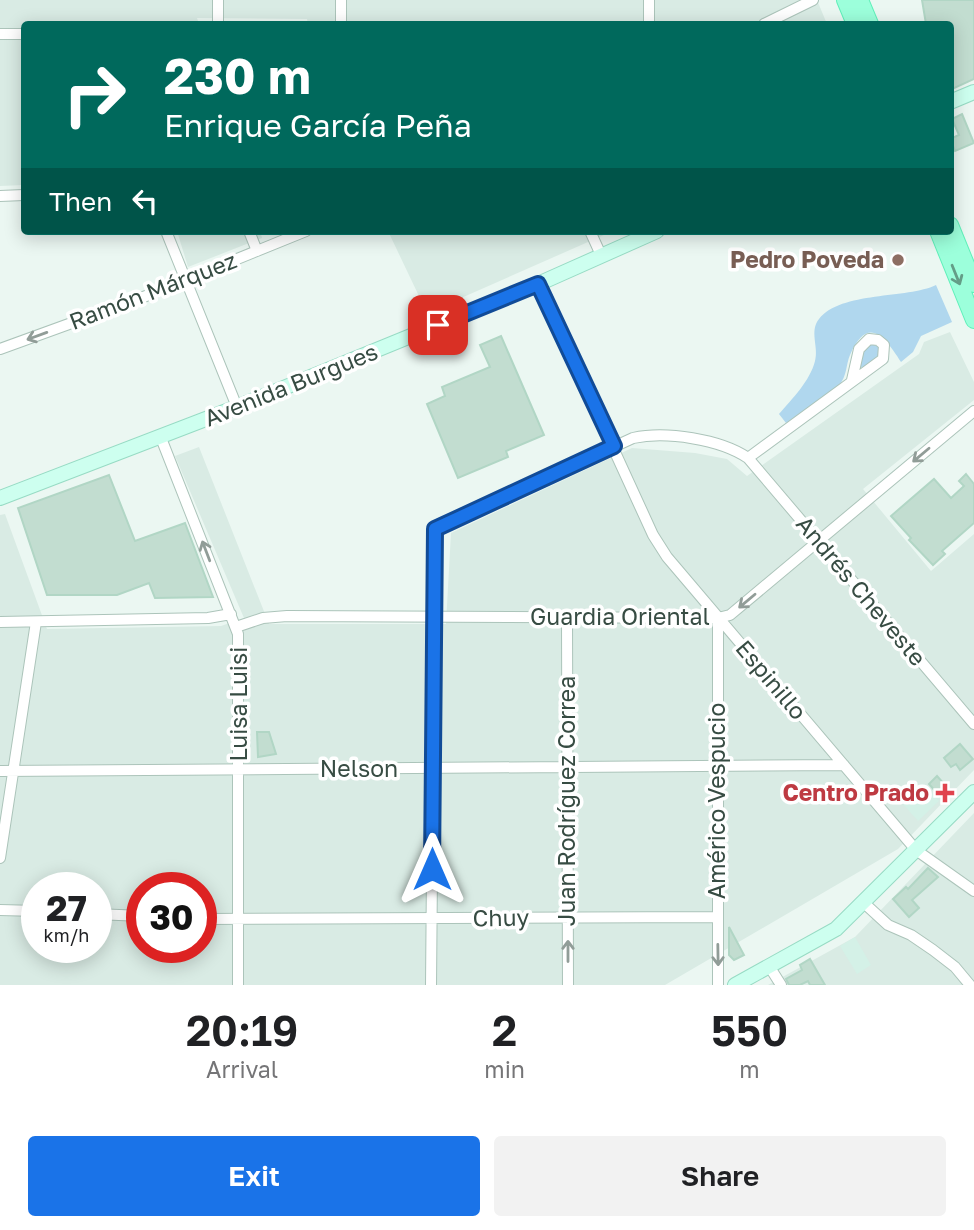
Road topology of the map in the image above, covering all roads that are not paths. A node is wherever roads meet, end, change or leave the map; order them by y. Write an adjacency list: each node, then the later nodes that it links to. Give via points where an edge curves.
1 (218, 0): 7 (street)
2 (341, 0): 8 (street)
3 (649, 0): 9 (street)
4 (813, 0): 10 (street)
5 (845, 0): 11 (main road)
6 (860, 0): 12 (main road)
7 (218, 21)
8 (341, 21)
9 (649, 21)
10 (770, 21)
11 (854, 21)
12 (869, 21)
13 (0, 34): 14 (street)
14 (21, 34)
15 (974, 92): 16 (street)
16 (954, 100)
17 (21, 195): 18 (street)
18 (0, 196)
19 (168, 235): 28 (street)
20 (251, 235): 26 (street)
21 (296, 235): 26 (street, Ramón Márquez)
22 (592, 235): 27 (street)
23 (648, 235): 27 (street, Avenida Burgues)
24 (940, 235): 31 (main road, one-way to 31)
25 (954, 235): 30 (main road)
26 (257, 251): 28 (street, Ramón Márquez)
27 (601, 255): 29 (street, Avenida Burgues)
28 (186, 280): 32 (street, Ramón Márquez, one-way to 32); 34 (street)
29 (538, 284): 34 (street, Avenida Burgues); 37 (street, Espinillo)
30 (974, 284)
31 (974, 320)
32 (0, 349)
33 (852, 380): 38 (street)
34 (237, 407): 36 (street, Avenida Burgues)
35 (974, 411): 40 (street, Guardia Oriental, one-way to 40)
36 (161, 438): 39 (street, Avenida Burgues); 41 (street, Luisa Luisi, one-way to 36)
37 (614, 446): 38 (street, via 652,435 718,443); 43 (street, via 435,529); 44 (street, Espinillo, via 660,547)
38 (748, 458): 40 (street, Andrés Cheveste)
39 (0, 498)
40 (818, 540): 44 (street, Guardia Oriental, one-way to 44, via 730,615); 48 (street, Andrés Cheveste)
41 (231, 614): 46 (street); 47 (street, Luisa Luisi)
42 (567, 617): 43 (street, Guardia Oriental); 44 (street, Guardia Oriental); 50 (street, Juan Rodríguez Correa)
43 (434, 618): 47 (street, Guardia Oriental, via 263,618); 52 (street)
44 (718, 618): 49 (street, Espinillo); 51 (street, Américo Vespucio)
45 (0, 622): 46 (street)
46 (36, 622): 55 (street)
47 (236, 627): 53 (street, Luisa Luisi)
48 (974, 724)
49 (844, 765): 51 (street, Nelson); 57 (street, Espinillo)
50 (567, 767): 51 (street, Nelson); 52 (street, Nelson); 64 (street, Juan Rodríguez Correa)
51 (717, 767): 63 (street, Américo Vespucio)
52 (433, 768): 53 (street, Nelson); 65 (street)
53 (239, 770): 55 (street, Nelson); 67 (street, Luisa Luisi)
54 (0, 771): 55 (street, Nelson)
55 (14, 771): 58 (street)
56 (974, 792): 57 (street)
57 (916, 850): 59 (street, Espinillo); 60 (street)
58 (0, 858)
59 (974, 891)
60 (864, 902): 68 (street, via 836,929); 75 (street, via 888,925 911,934 955,967)
61 (0, 909): 62 (street)
62 (21, 910)
63 (717, 917): 64 (street, Chuy); 72 (street, Américo Vespucio, one-way to 72)
64 (568, 918): 65 (street, Chuy); 71 (street, Juan Rodríguez Correa, one-way to 64)
65 (432, 919): 67 (street, Chuy); 70 (street)
66 (217, 920): 67 (street, Chuy)
67 (239, 921): 69 (street, Luisa Luisi)
68 (769, 966): 73 (street); 74 (street)
69 (238, 985)
70 (431, 985)
71 (568, 985)
72 (718, 985)
73 (735, 985)
74 (781, 985)
75 (970, 985)

